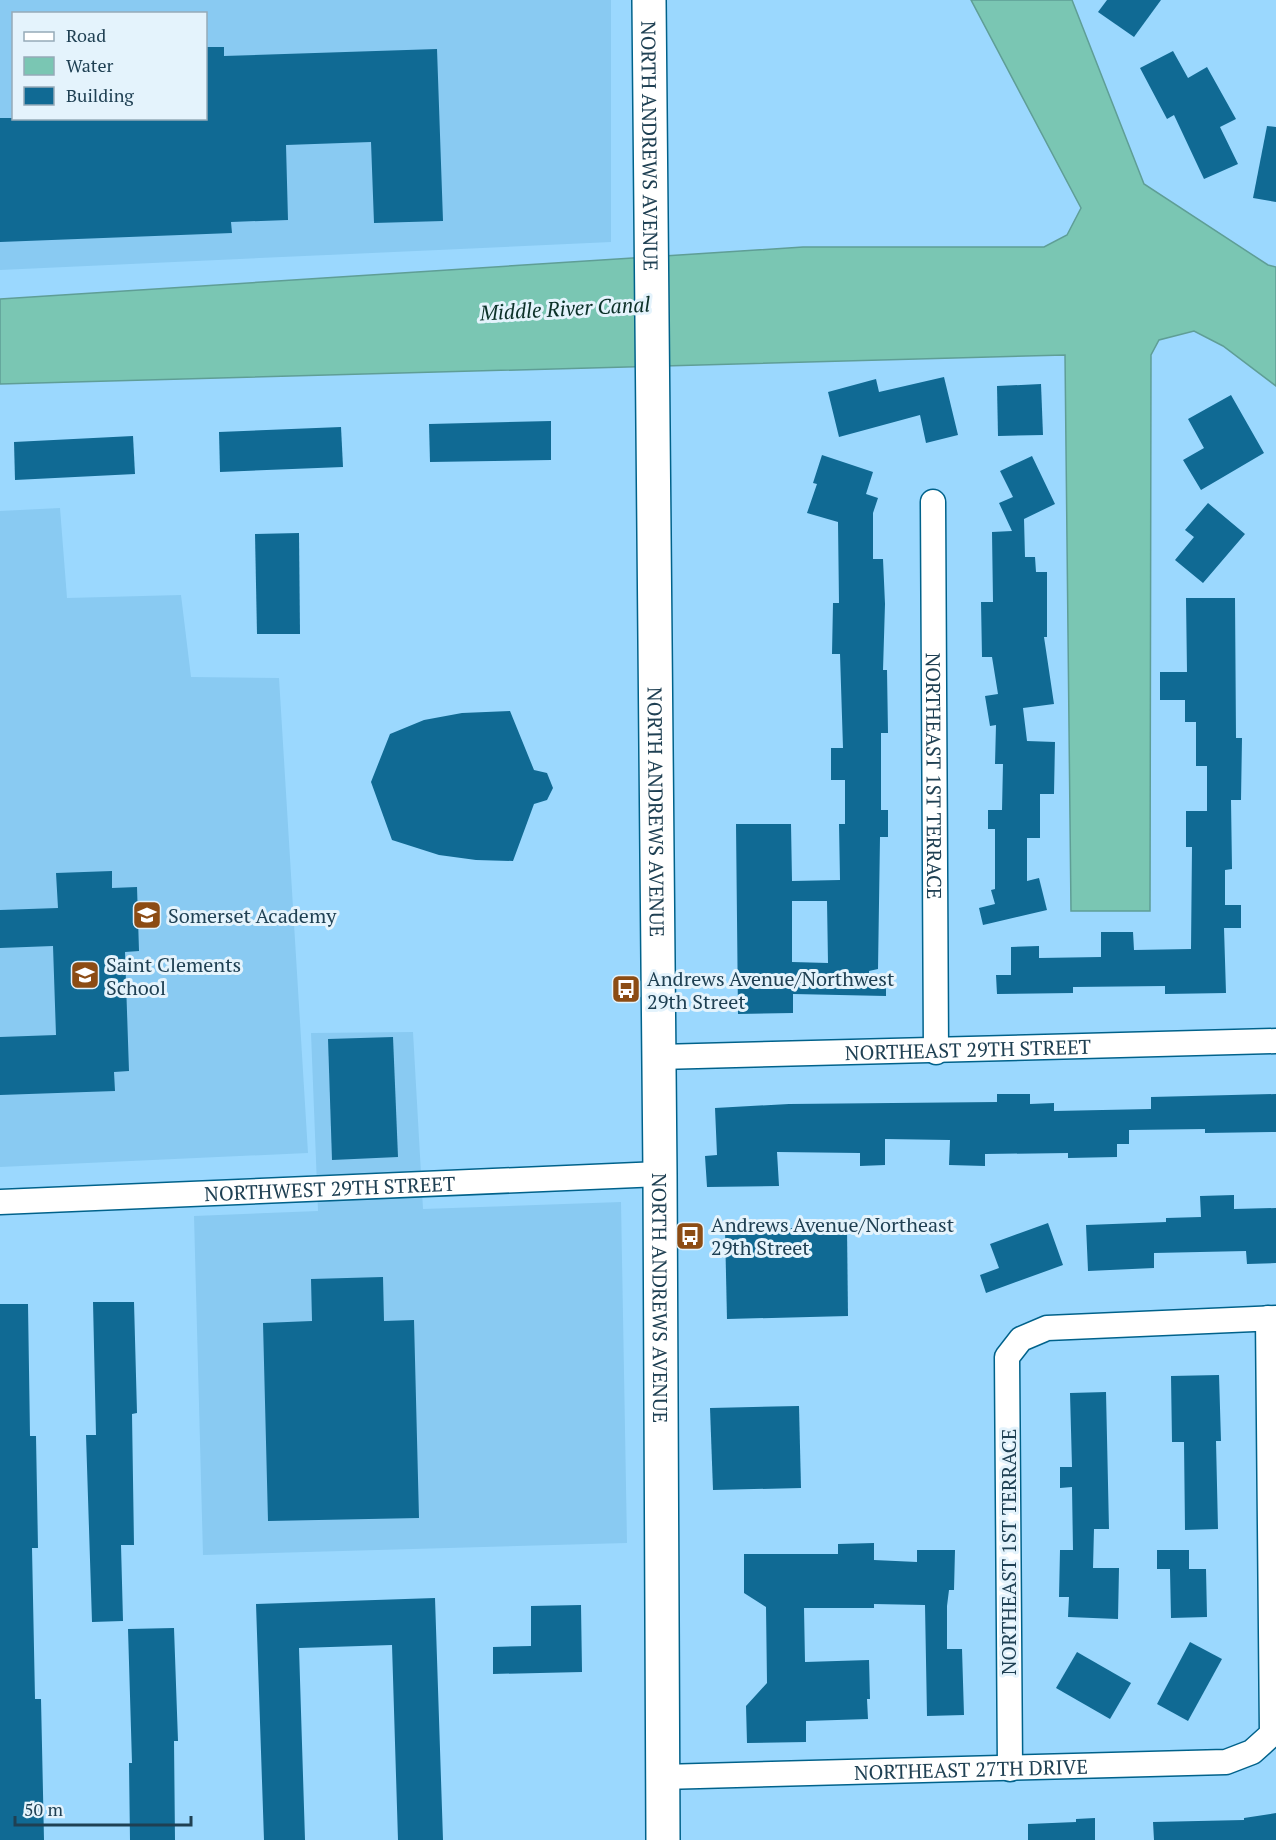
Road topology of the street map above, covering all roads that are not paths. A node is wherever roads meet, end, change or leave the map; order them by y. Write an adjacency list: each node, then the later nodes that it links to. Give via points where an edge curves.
1 (649, 0): 5 (main road, NORTH ANDREWS AVENUE)
2 (933, 502): 4 (street, NORTHEAST 1ST TERRACE)
3 (1276, 1041): 4 (street, NORTHEAST 29TH STREET)
4 (936, 1052): 5 (street, NORTHEAST 29TH STREET)
5 (659, 1057): 6 (main road, NORTH ANDREWS AVENUE)
6 (660, 1174): 7 (street, NORTHWEST 29TH STREET); 10 (main road, NORTH ANDREWS AVENUE)
7 (0, 1202)
8 (1272, 1318): 9 (street, NORTHEAST 27TH DRIVE, via 1272,1734 1252,1752 1226,1762); 9 (street, NORTHEAST 1ST TERRACE, via 1047,1328 1022,1339 1007,1356)
9 (1010, 1769): 10 (street, NORTHEAST 27TH DRIVE)
10 (662, 1777): 11 (main road, NORTH ANDREWS AVENUE)
11 (663, 1840)

